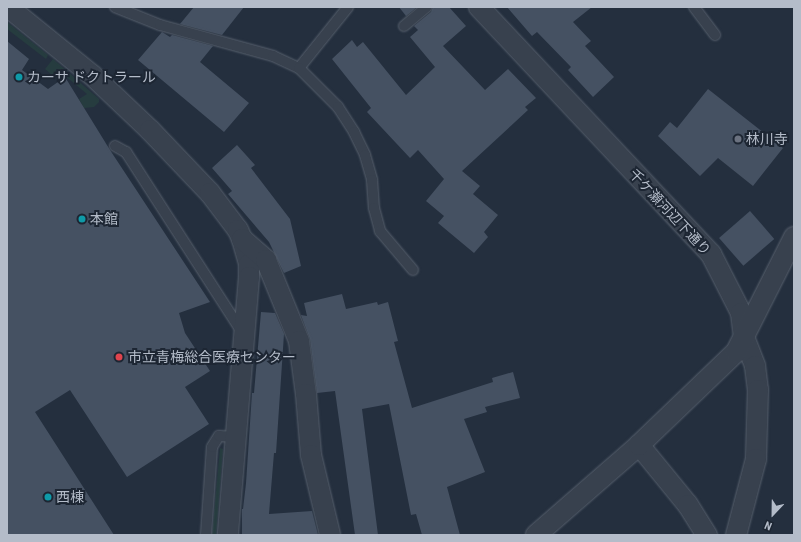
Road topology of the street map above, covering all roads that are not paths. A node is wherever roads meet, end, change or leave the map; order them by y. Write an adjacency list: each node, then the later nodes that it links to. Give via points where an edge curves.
1 (8, 7): 12 (street, via 92,75 150,130 210,193)
2 (115, 7): 9 (lane, via 160,25 273,56)
3 (348, 7): 9 (lane)
4 (427, 7): 7 (lane)
5 (694, 7): 8 (lane)
6 (484, 9): 15 (street, 千ケ瀬河辺下通り, via 711,254 741,313)
7 (404, 26)
8 (715, 35)
9 (299, 68): 13 (lane, via 338,108 354,132 365,155 372,180 374,208 380,231)
10 (115, 146): 14 (lane, via 126,152)
11 (794, 237): 15 (street)
12 (242, 239): 14 (street, via 249,264); 20 (street, via 266,260 299,341 311,455)
13 (412, 270)
14 (244, 335): 16 (street)
15 (744, 337): 17 (street, via 736,352); 23 (street, 千ケ瀬河辺下通り, via 755,366 758,390 756,459)
16 (236, 437): 18 (lane, via 219,436 212,447); 19 (street)
17 (640, 445): 21 (street); 22 (street, via 688,504)
18 (206, 535)
19 (228, 535)
20 (330, 535)
21 (536, 535)
22 (707, 535)
23 (736, 535)

